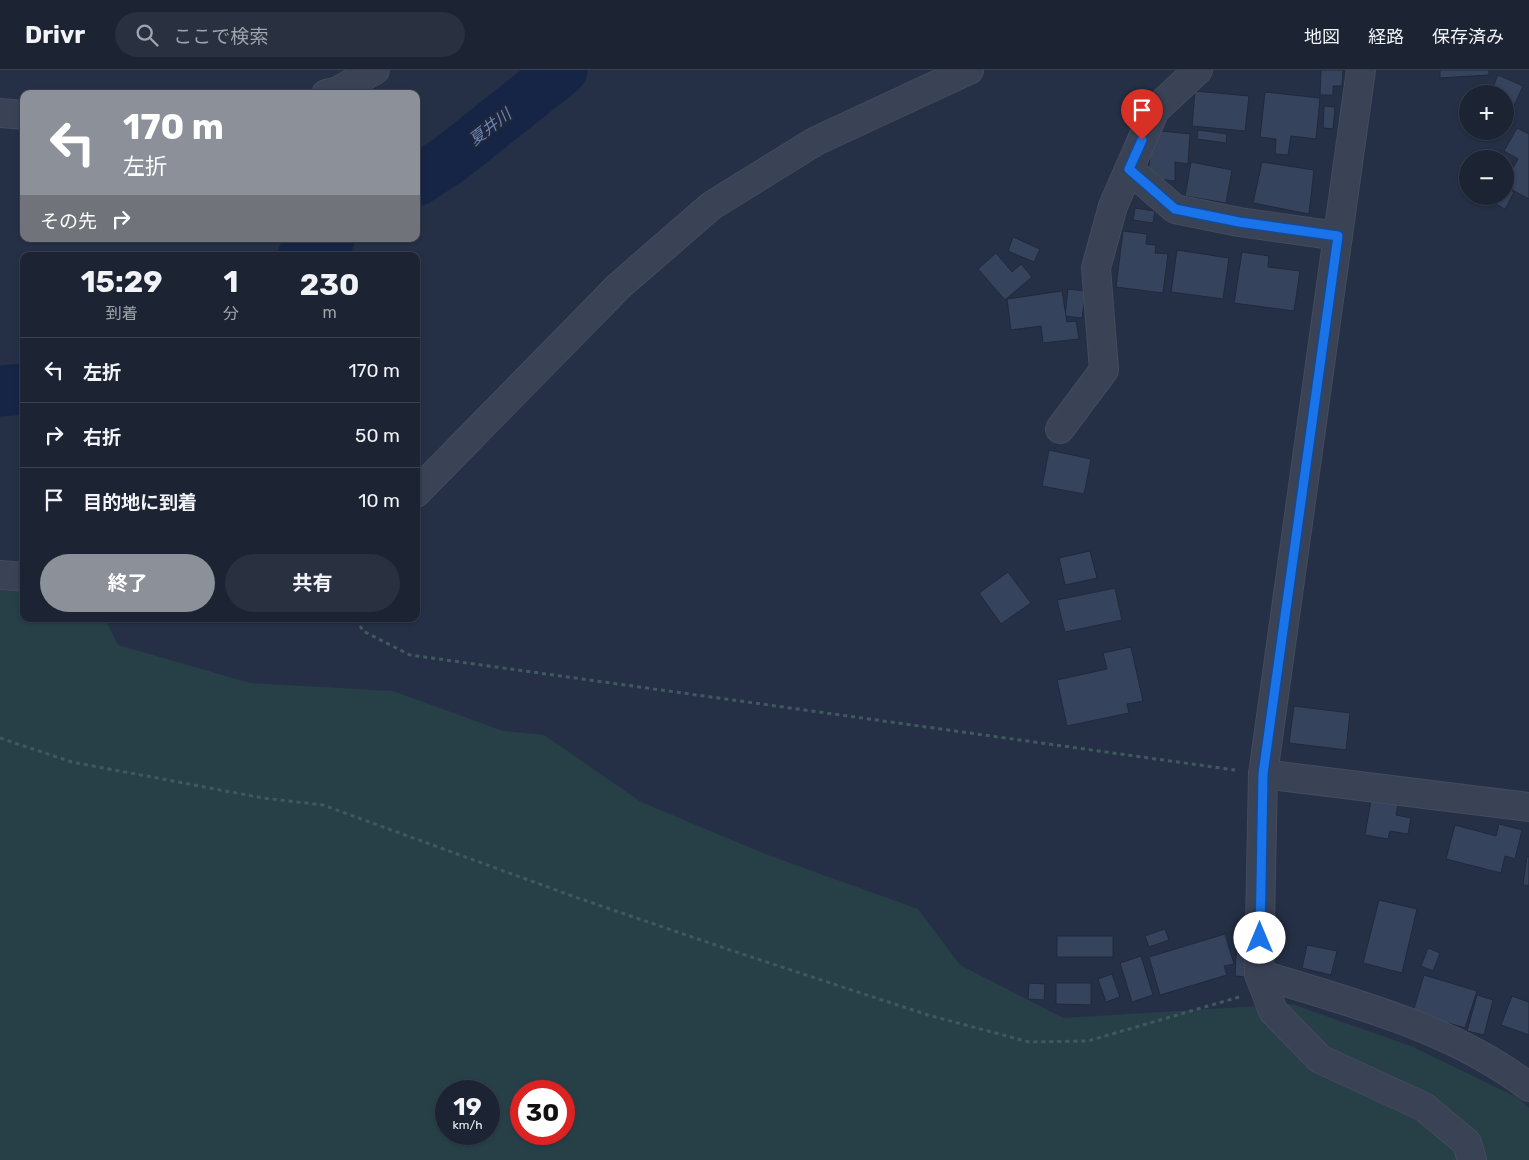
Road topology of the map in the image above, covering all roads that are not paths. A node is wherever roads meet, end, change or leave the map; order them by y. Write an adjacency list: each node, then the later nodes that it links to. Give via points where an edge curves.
1 (376, 70): 5 (street)
2 (969, 70): 11 (street, via 816,141 710,206 619,286)
3 (1198, 70): 8 (street, via 1155,110)
4 (1361, 70): 9 (street)
5 (338, 90)
6 (0, 113): 7 (street)
7 (20, 115)
8 (1129, 169): 9 (street, via 1175,209); 10 (street, via 1113,206 1096,268 1104,370)
9 (1338, 236): 14 (street)
10 (1060, 429)
11 (420, 489)
12 (0, 575): 13 (street)
13 (20, 577)
14 (1263, 774): 15 (street); 16 (street)
15 (1529, 807)
16 (1262, 982): 17 (street, via 1415,1023 1509,1071); 18 (street, via 1273,1011 1320,1059 1424,1107 1467,1143)
17 (1529, 1087)
18 (1472, 1160)

